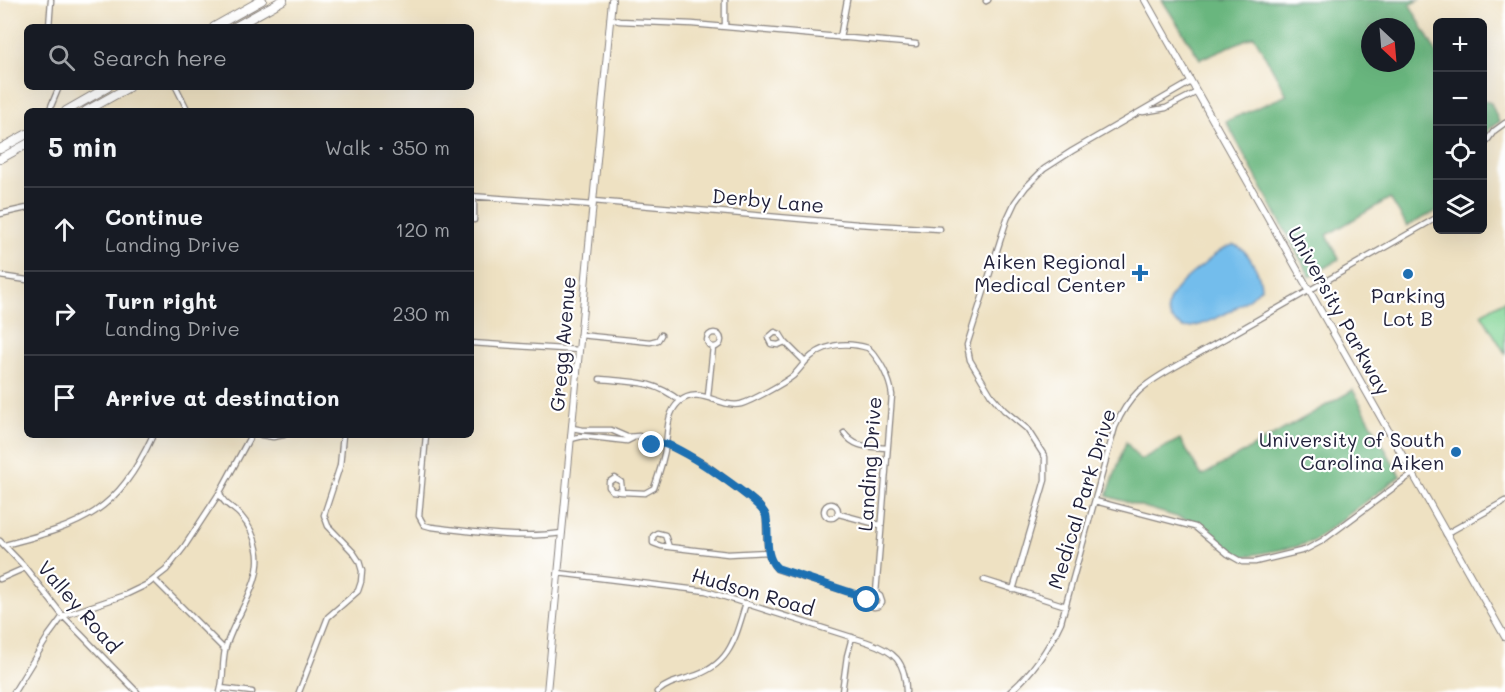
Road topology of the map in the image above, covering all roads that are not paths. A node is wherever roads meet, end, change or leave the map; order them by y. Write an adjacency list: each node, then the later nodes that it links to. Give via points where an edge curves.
1 (51, 0): 10 (street)
2 (283, 0): 8 (main road)
3 (612, 0): 9 (street, Gregg Avenue)
4 (725, 0): 13 (street)
5 (847, 0): 14 (street)
6 (1145, 0): 16 (street, University Parkway)
7 (259, 1): 8 (street); 11 (main road)
8 (262, 11): 12 (main road)
9 (610, 18): 13 (street); 34 (street, Gregg Avenue)
10 (49, 24)
11 (219, 24)
12 (240, 24)
13 (725, 27): 14 (street)
14 (840, 38): 15 (street)
15 (916, 44)
16 (1191, 81): 21 (street, University Parkway); 26 (street)
17 (57, 90): 22 (street)
18 (103, 90): 23 (main road)
19 (124, 90): 24 (main road)
20 (178, 90): 25 (street)
21 (1197, 92): 26 (street, via 1166,108); 41 (street, University Parkway)
22 (50, 108)
23 (71, 108)
24 (91, 108)
25 (186, 108)
26 (1140, 112): 79 (street, via 1044,169 1020,194 1007,219 968,341 970,360 991,395 1027,429 1046,462 1045,480)
27 (1505, 123): 29 (street)
28 (24, 136): 31 (main road)
29 (1487, 141)
30 (24, 146): 32 (main road)
31 (0, 149)
32 (0, 159)
33 (474, 196): 34 (street, Derby Lane)
34 (593, 203): 38 (street, Derby Lane); 42 (street, Gregg Avenue)
35 (24, 208): 36 (street)
36 (0, 214)
37 (1433, 220): 41 (street, Medical Park Drive)
38 (940, 229)
39 (0, 276): 40 (street)
40 (24, 280)
41 (1308, 291): 62 (street, University Parkway); 65 (street, Medical Park Drive, via 1135,393 1115,427)
42 (580, 335): 43 (street, via 650,342); 47 (street, Gregg Avenue)
43 (662, 335)
44 (785, 342): 48 (street)
45 (474, 343): 47 (street)
46 (713, 347): 50 (street)
47 (579, 350): 52 (street, Gregg Avenue)
48 (805, 362): 50 (street, Landing Drive, via 784,382 742,403 730,404); 61 (street, Landing Drive, via 824,348 837,345 860,346 872,352 891,390)
49 (600, 379): 51 (street, via 645,382)
50 (708, 396): 51 (street, Landing Drive)
51 (680, 401): 60 (street, via 668,423)
52 (572, 428): 54 (street, via 606,429 627,437); 59 (street, Gregg Avenue)
53 (844, 433): 61 (street, via 856,444)
54 (639, 436): 59 (street, via 627,441 583,436); 60 (street, via 652,445)
55 (151, 438): 71 (street, via 124,486 105,506 78,522)
56 (248, 438): 63 (street)
57 (343, 438): 92 (street, via 340,466 324,515 328,526 359,561 361,582 358,591 328,617)
58 (426, 438): 69 (street, via 420,519 427,526 541,536)
59 (571, 439): 69 (street, Gregg Avenue)
60 (666, 444): 64 (street, via 654,488 643,494); 73 (street, via 705,464 761,507 766,515)
61 (888, 448): 68 (street, Landing Drive)
62 (1412, 474): 65 (street, via 1305,550 1255,562 1242,562 1228,554 1195,527); 70 (street, University Parkway)
63 (220, 492): 77 (street, via 184,547); 87 (street, via 222,500 249,527 258,556 252,586)
64 (622, 492)
65 (1095, 501): 83 (street, Medical Park Drive)
66 (1505, 501): 70 (street)
67 (838, 514): 68 (street)
68 (880, 525): 80 (street, Landing Drive)
69 (562, 533): 75 (street, Gregg Avenue)
70 (1446, 534): 86 (street, University Parkway)
71 (2, 543): 74 (street, Valley Road)
72 (669, 547): 73 (street, via 728,554)
73 (768, 552): 81 (street, via 780,570)
74 (25, 568): 76 (street); 84 (street, Valley Road)
75 (558, 573): 82 (street, Hudson Road, via 706,591); 93 (street, Gregg Avenue)
76 (0, 579)
77 (155, 580): 84 (street, via 113,600); 87 (street)
78 (984, 580): 79 (street)
79 (1013, 590): 83 (street)
80 (876, 593): 81 (street); 81 (street, via 882,600 879,606 872,607)
81 (867, 598)
82 (746, 603): 85 (street, Hudson Road); 94 (street, via 736,637 723,660)
83 (1066, 606): 97 (street, Medical Park Drive, via 1046,650)
84 (63, 616): 89 (street); 90 (street, Valley Road)
85 (852, 638): 95 (street); 96 (street, Hudson Road, via 893,654 903,669)
86 (1505, 638)
87 (225, 650): 88 (street)
88 (220, 690): 91 (street)
89 (14, 692)
90 (136, 692)
91 (252, 692)
92 (299, 692)
93 (547, 692)
94 (657, 692)
95 (842, 692)
96 (906, 692)
97 (1010, 692)

